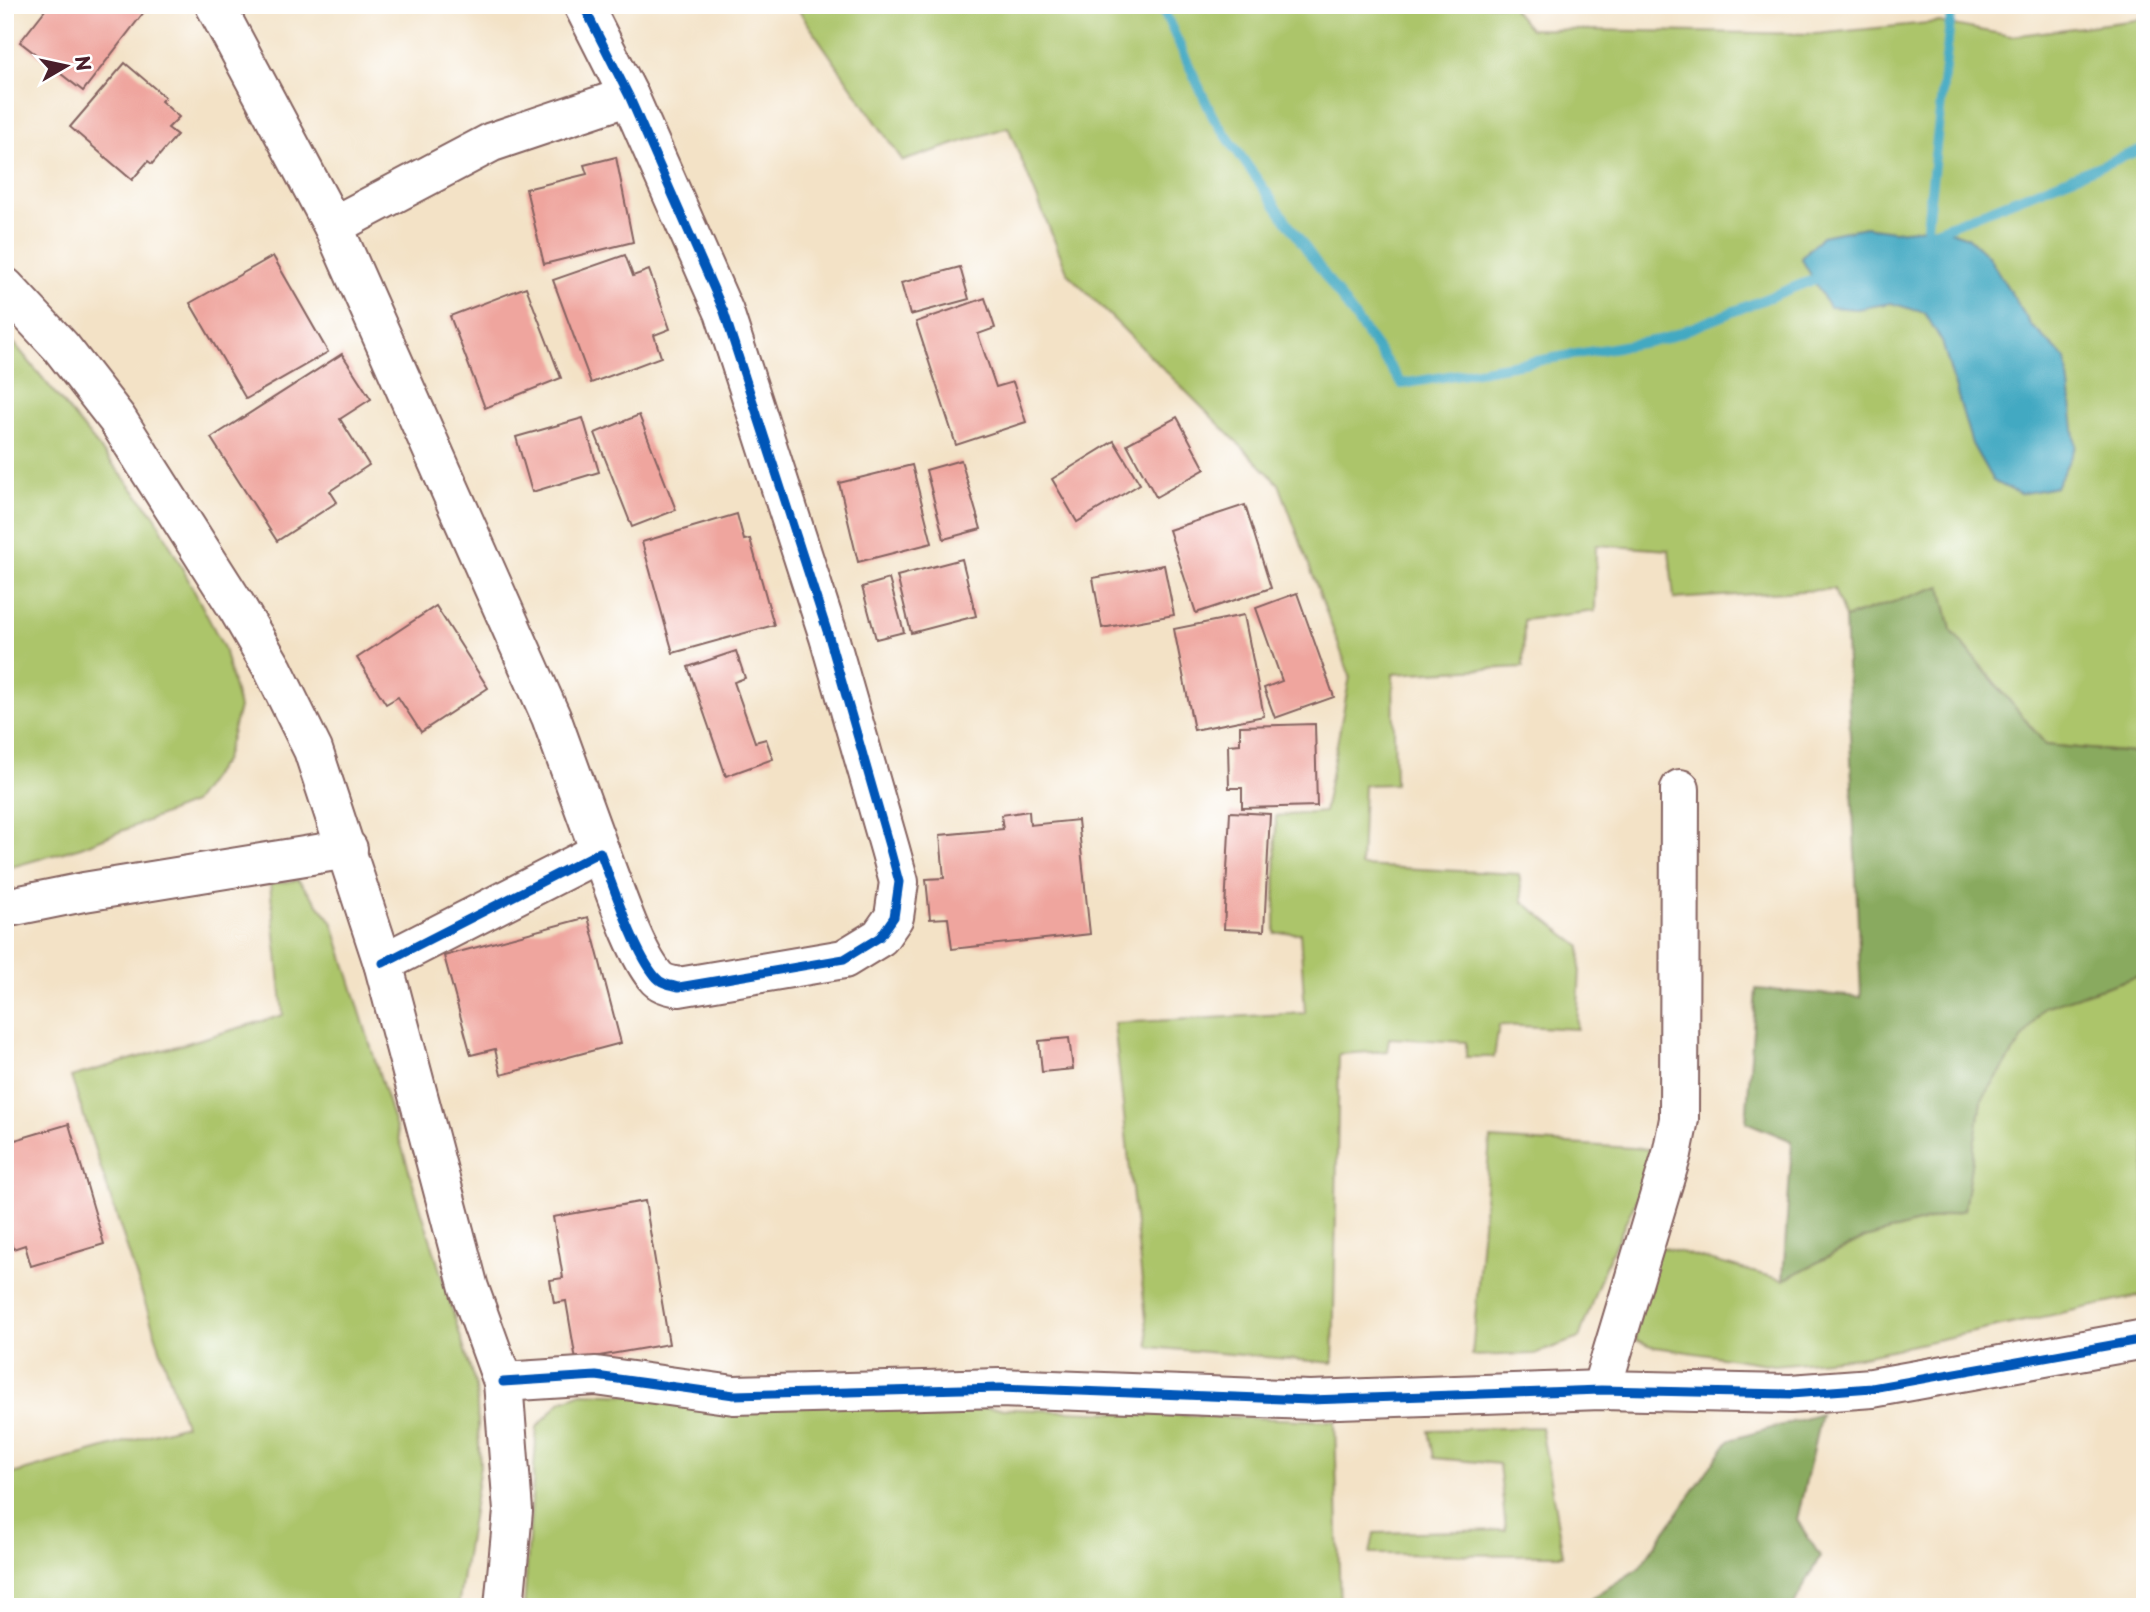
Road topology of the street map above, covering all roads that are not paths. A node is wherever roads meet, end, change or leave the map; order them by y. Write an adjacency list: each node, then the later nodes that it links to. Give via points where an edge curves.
1 (215, 5): 4 (street)
2 (583, 5): 3 (street)
3 (629, 96): 4 (street, via 492,142); 8 (street, via 724,312 828,637 899,882 894,917 880,937 844,959 679,987 664,984 645,961)
4 (333, 226): 8 (street, via 551,716)
5 (5, 287): 7 (street, via 61,347 117,419 238,609 313,750)
6 (1680, 789): 13 (street, via 1679,1119)
7 (348, 849): 9 (street); 10 (street)
8 (600, 852): 10 (street)
9 (5, 908)
10 (383, 964): 12 (street, via 469,1288)
11 (2145, 1339): 13 (street, via 1872,1388 1791,1394)
12 (503, 1382): 13 (street, via 596,1376 734,1395 1000,1388 1310,1400); 14 (street, via 513,1511)
13 (1601, 1390)
14 (504, 1607)

